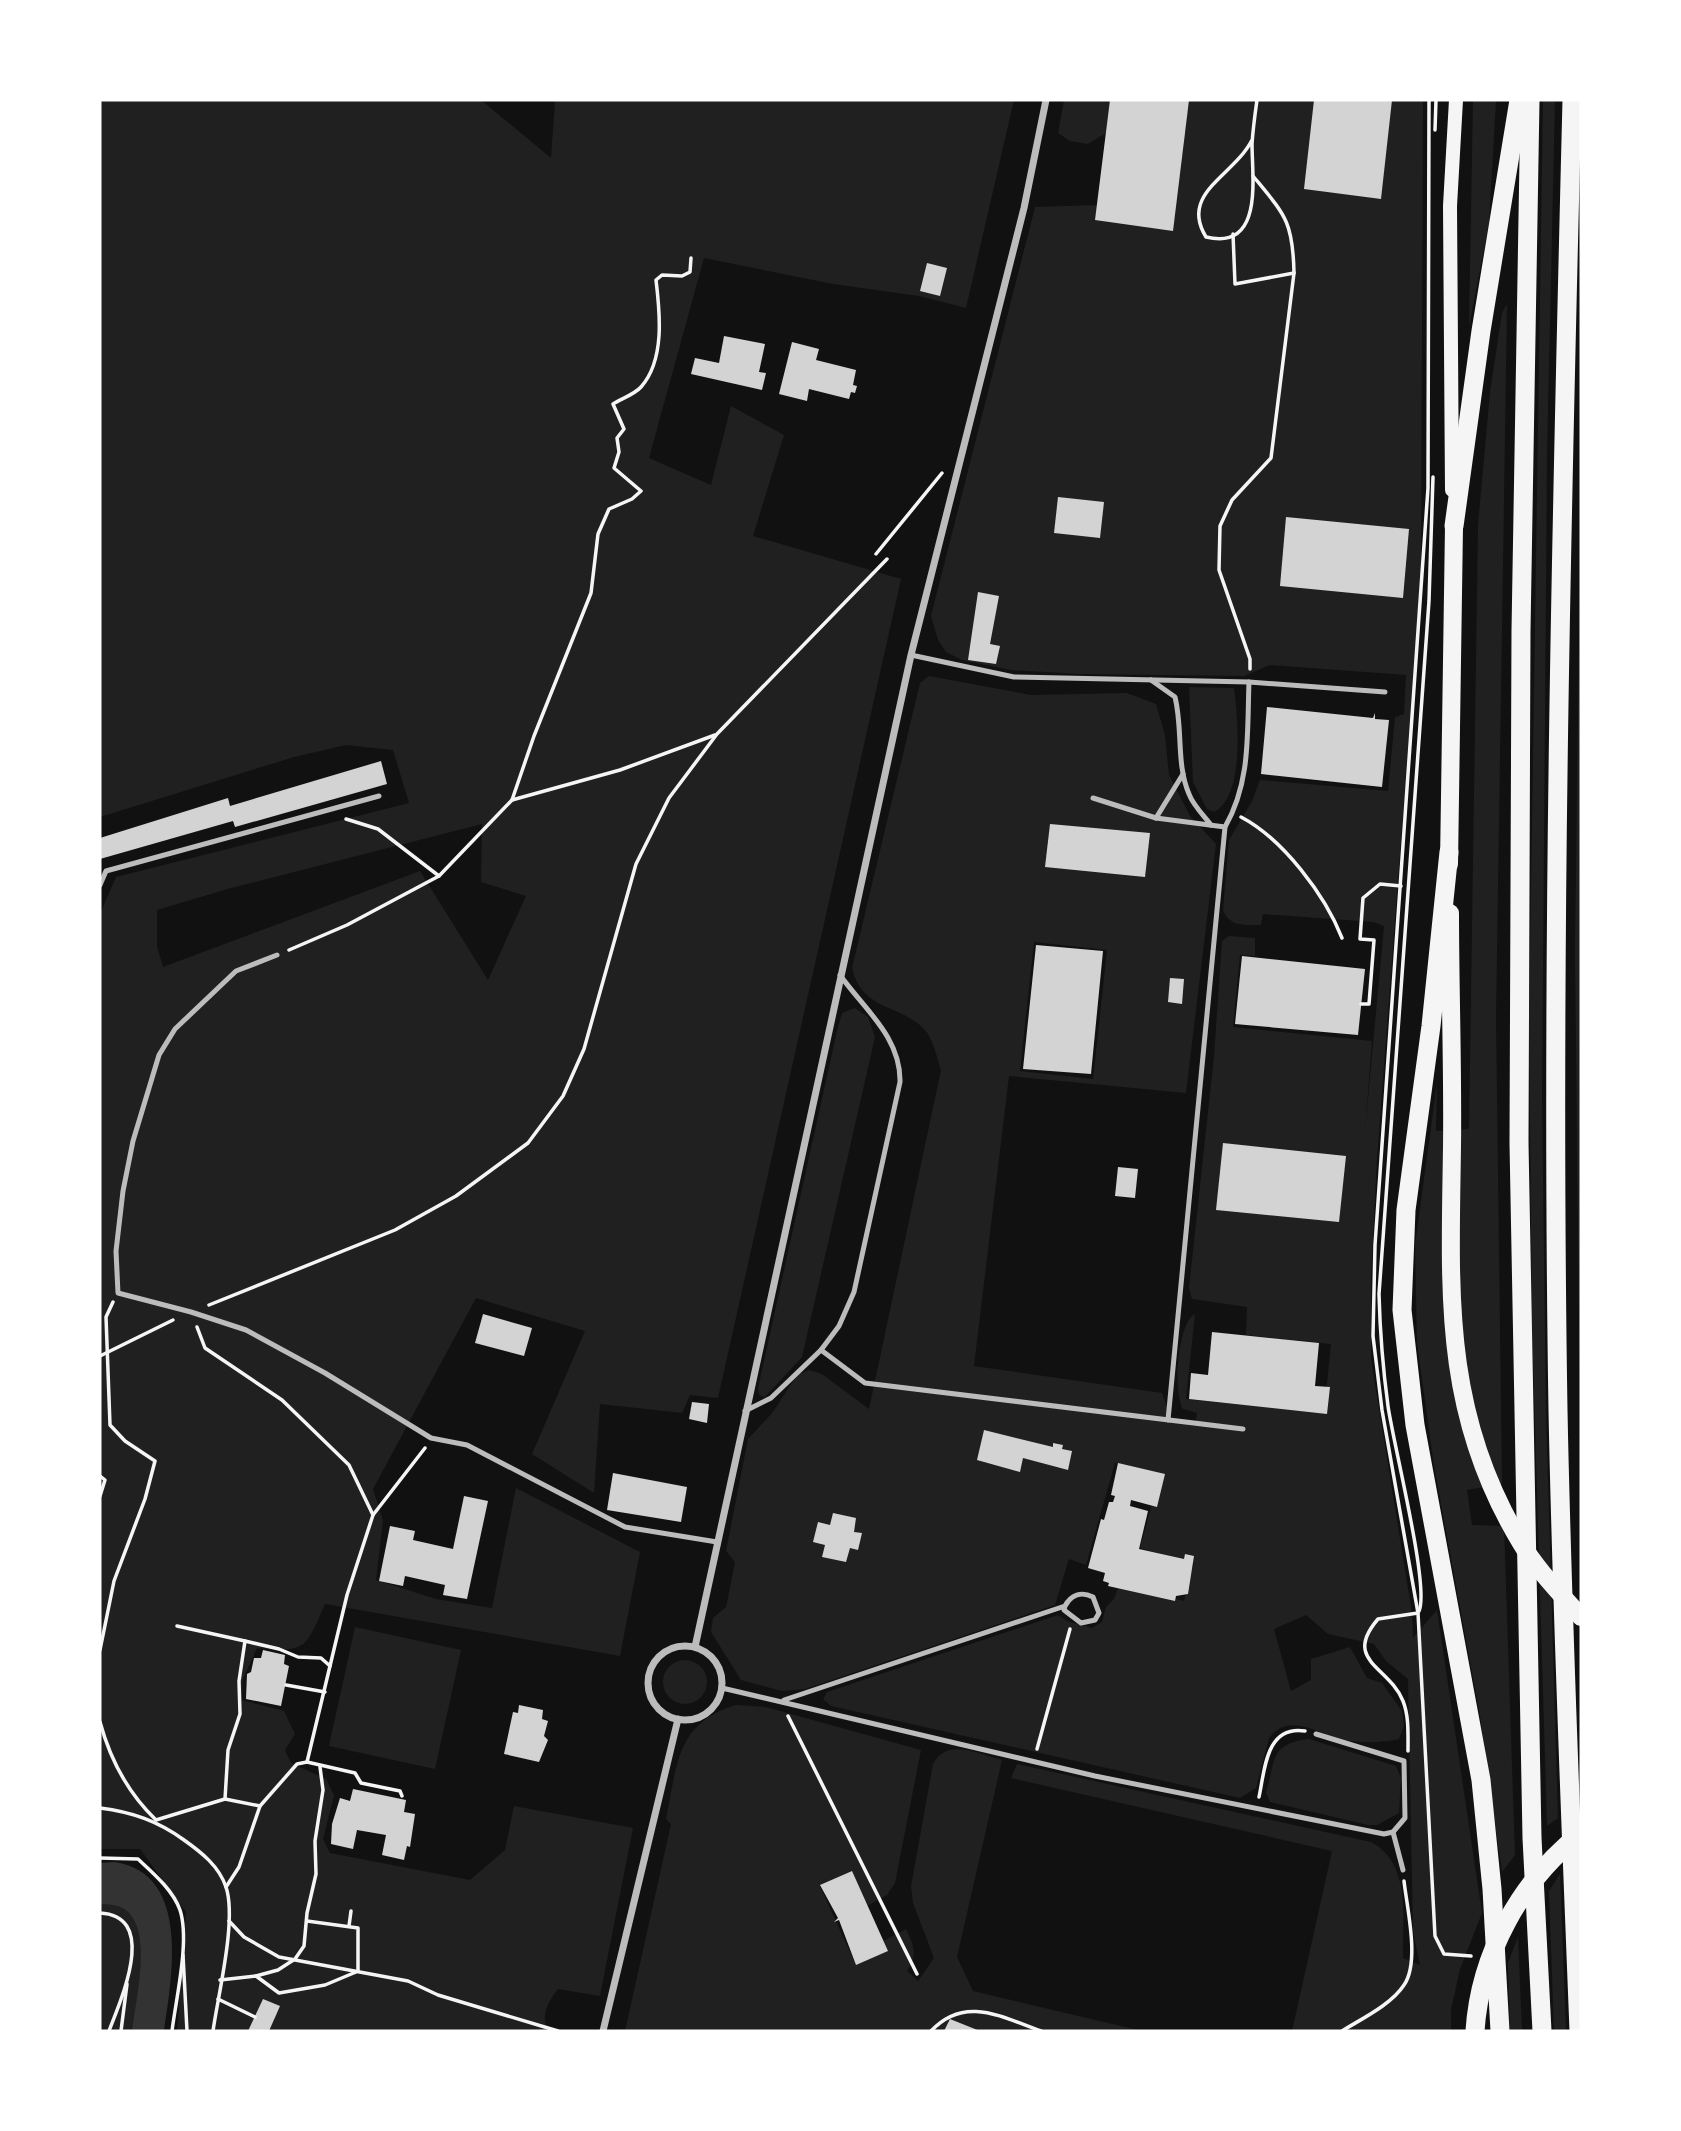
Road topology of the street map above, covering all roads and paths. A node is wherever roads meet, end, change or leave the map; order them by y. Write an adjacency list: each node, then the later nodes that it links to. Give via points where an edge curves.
1 (1046, 100): 21 (street, via 1024,208)
2 (1257, 100): 9 (path)
3 (1429, 100): 38 (path, via 1428,488)
4 (1436, 100): 15 (path)
5 (1456, 100): 18 (main road, via 1449,348)
6 (1519, 100): 18 (highway)
7 (1530, 100): 115 (highway, via 1519,1143 1532,1838)
8 (1573, 100): 10 (highway); 116 (highway, via 1558,685 1556,1083 1558,1408)
9 (1252, 140): 11 (path); 12 (path, via 1244,157 1201,198 1196,213 1206,237 1216,240)
10 (1581, 171)
11 (1252, 176): 12 (path, via 1252,211 1247,223); 14 (path, via 1286,217 1293,237)
12 (1233, 234): 14 (path, via 1235,284)
13 (691, 258): 29 (path, via 690,272 656,280 656,360 641,388 612,404 624,429 617,438 614,468 641,491 609,509 598,534 591,593)
14 (1294, 273): 23 (path, via 1271,458 1232,500 1220,526 1219,570 1250,659)
15 (1435, 357)
16 (1435, 399): 39 (path, via 1429,601)
17 (946, 468): 19 (path)
18 (1454, 526): 35 (main road)
19 (876, 554)
20 (887, 559): 25 (path)
21 (911, 655): 22 (lane, via 1014,677); 42 (street)
22 (1151, 680): 23 (lane); 26 (lane, via 1175,697 1181,719)
23 (1249, 682): 24 (lane); 31 (lane, via 1246,772)
24 (1385, 692)
25 (716, 734): 29 (path, via 620,770); 45 (path, via 668,798 636,864 583,1049 563,1096 528,1143 456,1196 395,1230)
26 (1182, 774): 32 (lane); 33 (lane, via 1189,797)
27 (379, 796): 30 (lane)
28 (1093, 799): 32 (lane)
29 (513, 800): 36 (path)
30 (323, 812): 36 (path, via 378,829); 37 (lane, via 106,872)
31 (1233, 812): 34 (lane); 40 (path, via 1267,835 1321,894)
32 (1156, 818): 33 (lane)
33 (1211, 825): 34 (lane)
34 (1225, 827): 50 (lane)
35 (1449, 852): 59 (main road, via 1451,1328 1458,1377 1490,1483 1521,1544); 114 (highway, via 1406,1210 1402,1310 1415,1425 1481,1780)
36 (439, 876): 41 (path, via 347,925)
37 (100, 885)
38 (1401, 886): 39 (path); 43 (path, via 1380,884 1363,898 1360,939 1374,940 1369,1004); 58 (path, via 1375,1245 1373,1336)
39 (1407, 886): 58 (path, via 1381,1240 1380,1322 1388,1408 1423,1602)
40 (1342, 938)
41 (277, 955): 44 (lane, via 236,971 175,1029 159,1055 123,1191 116,1251)
42 (839, 974): 46 (lane, via 890,1040 900,1061 900,1082 854,1292 839,1326); 49 (street)
43 (1361, 1004)
44 (118, 1293): 45 (lane); 47 (path, via 106,1317)
45 (191, 1311): 47 (path); 52 (lane, via 246,1331); 55 (path, via 205,1348 282,1400 349,1465)
46 (821, 1350): 49 (lane, via 771,1398); 50 (lane, via 865,1383)
47 (108, 1353): 48 (path); 64 (path, via 110,1425 155,1461 114,1581)
48 (100, 1356)
49 (745, 1411): 56 (street)
50 (1168, 1420): 51 (lane)
51 (1242, 1429)
52 (431, 1437): 55 (path); 56 (lane, via 467,1445 625,1527)
53 (100, 1476): 54 (path, via 105,1480)
54 (100, 1496)
55 (373, 1515): 65 (path)
56 (717, 1542): 63 (street)
57 (1065, 1606): 60 (lane); 60 (lane, via 1076,1594 1093,1597 1098,1613 1095,1620 1081,1623); 69 (lane)
58 (1418, 1613): 73 (path, via 1378,1619 1364,1638 1365,1651 1403,1701 1408,1726); 94 (path, via 1435,1937 1444,1954)
59 (1581, 1617)
60 (1072, 1619): 75 (path)
61 (177, 1626): 62 (path)
62 (245, 1641): 65 (path, via 298,1657 321,1658); 78 (path, via 240,1714 228,1750)
63 (695, 1647): 67 (street, via 719,1667); 70 (street, via 671,1648 653,1665 649,1676 652,1699 667,1715)
64 (100, 1650)
65 (330, 1665): 68 (path)
66 (286, 1685): 68 (path)
67 (722, 1688): 69 (lane); 70 (street, via 712,1709 702,1716)
68 (325, 1692): 74 (path)
69 (781, 1701): 75 (lane); 97 (path)
70 (678, 1719): 109 (street)
71 (100, 1722): 82 (path, via 109,1755)
72 (1316, 1734): 73 (lane); 81 (path, via 1287,1732 1270,1745)
73 (1404, 1761): 83 (lane, via 1405,1818)
74 (307, 1762): 76 (path); 79 (path, via 297,1764)
75 (1033, 1762): 81 (lane)
76 (320, 1766): 77 (path, via 355,1773 361,1783 400,1791); 91 (path, via 323,1790 315,1841 316,1874)
77 (402, 1796)
78 (225, 1799): 79 (path); 82 (path)
79 (260, 1806): 87 (path, via 239,1867)
80 (100, 1808): 82 (path)
81 (1256, 1810): 83 (lane)
82 (156, 1820): 87 (path, via 199,1850)
83 (1393, 1832): 86 (lane)
84 (1581, 1833): 113 (highway, via 1542,1868 1508,1917 1482,1986)
85 (100, 1858): 93 (path, via 138,1859 162,1881 180,1910)
86 (1403, 1870): 112 (path, via 1412,1952 1405,1985)
87 (226, 1887): 90 (path)
88 (351, 1911): 92 (path)
89 (100, 1913): 98 (path, via 114,1914 127,1923 132,1941)
90 (229, 1921): 95 (path, via 244,1937 279,1956); 100 (path)
91 (307, 1921): 92 (path); 95 (path, via 304,1946)
92 (349, 1926): 96 (path, via 358,1928)
93 (182, 1942): 105 (path); 106 (path)
94 (1475, 1956)
95 (295, 1959): 96 (path); 99 (path)
96 (358, 1971): 99 (path, via 325,1985 279,1993); 108 (path, via 408,1981 438,1995)
97 (917, 1974)
98 (129, 1975): 103 (path); 104 (path)
99 (256, 1976): 100 (path)
100 (220, 1980): 101 (path)
101 (218, 1999): 102 (path); 107 (path)
102 (255, 2017)
103 (109, 2031)
104 (121, 2031)
105 (172, 2031)
106 (187, 2031)
107 (213, 2031)
108 (558, 2031)
109 (603, 2031)
110 (931, 2031): 111 (path, via 945,2016 966,2011 985,2012)
111 (1041, 2031)
112 (1342, 2031)
113 (1475, 2031)
114 (1500, 2031)
115 (1542, 2031)
116 (1578, 2031)

